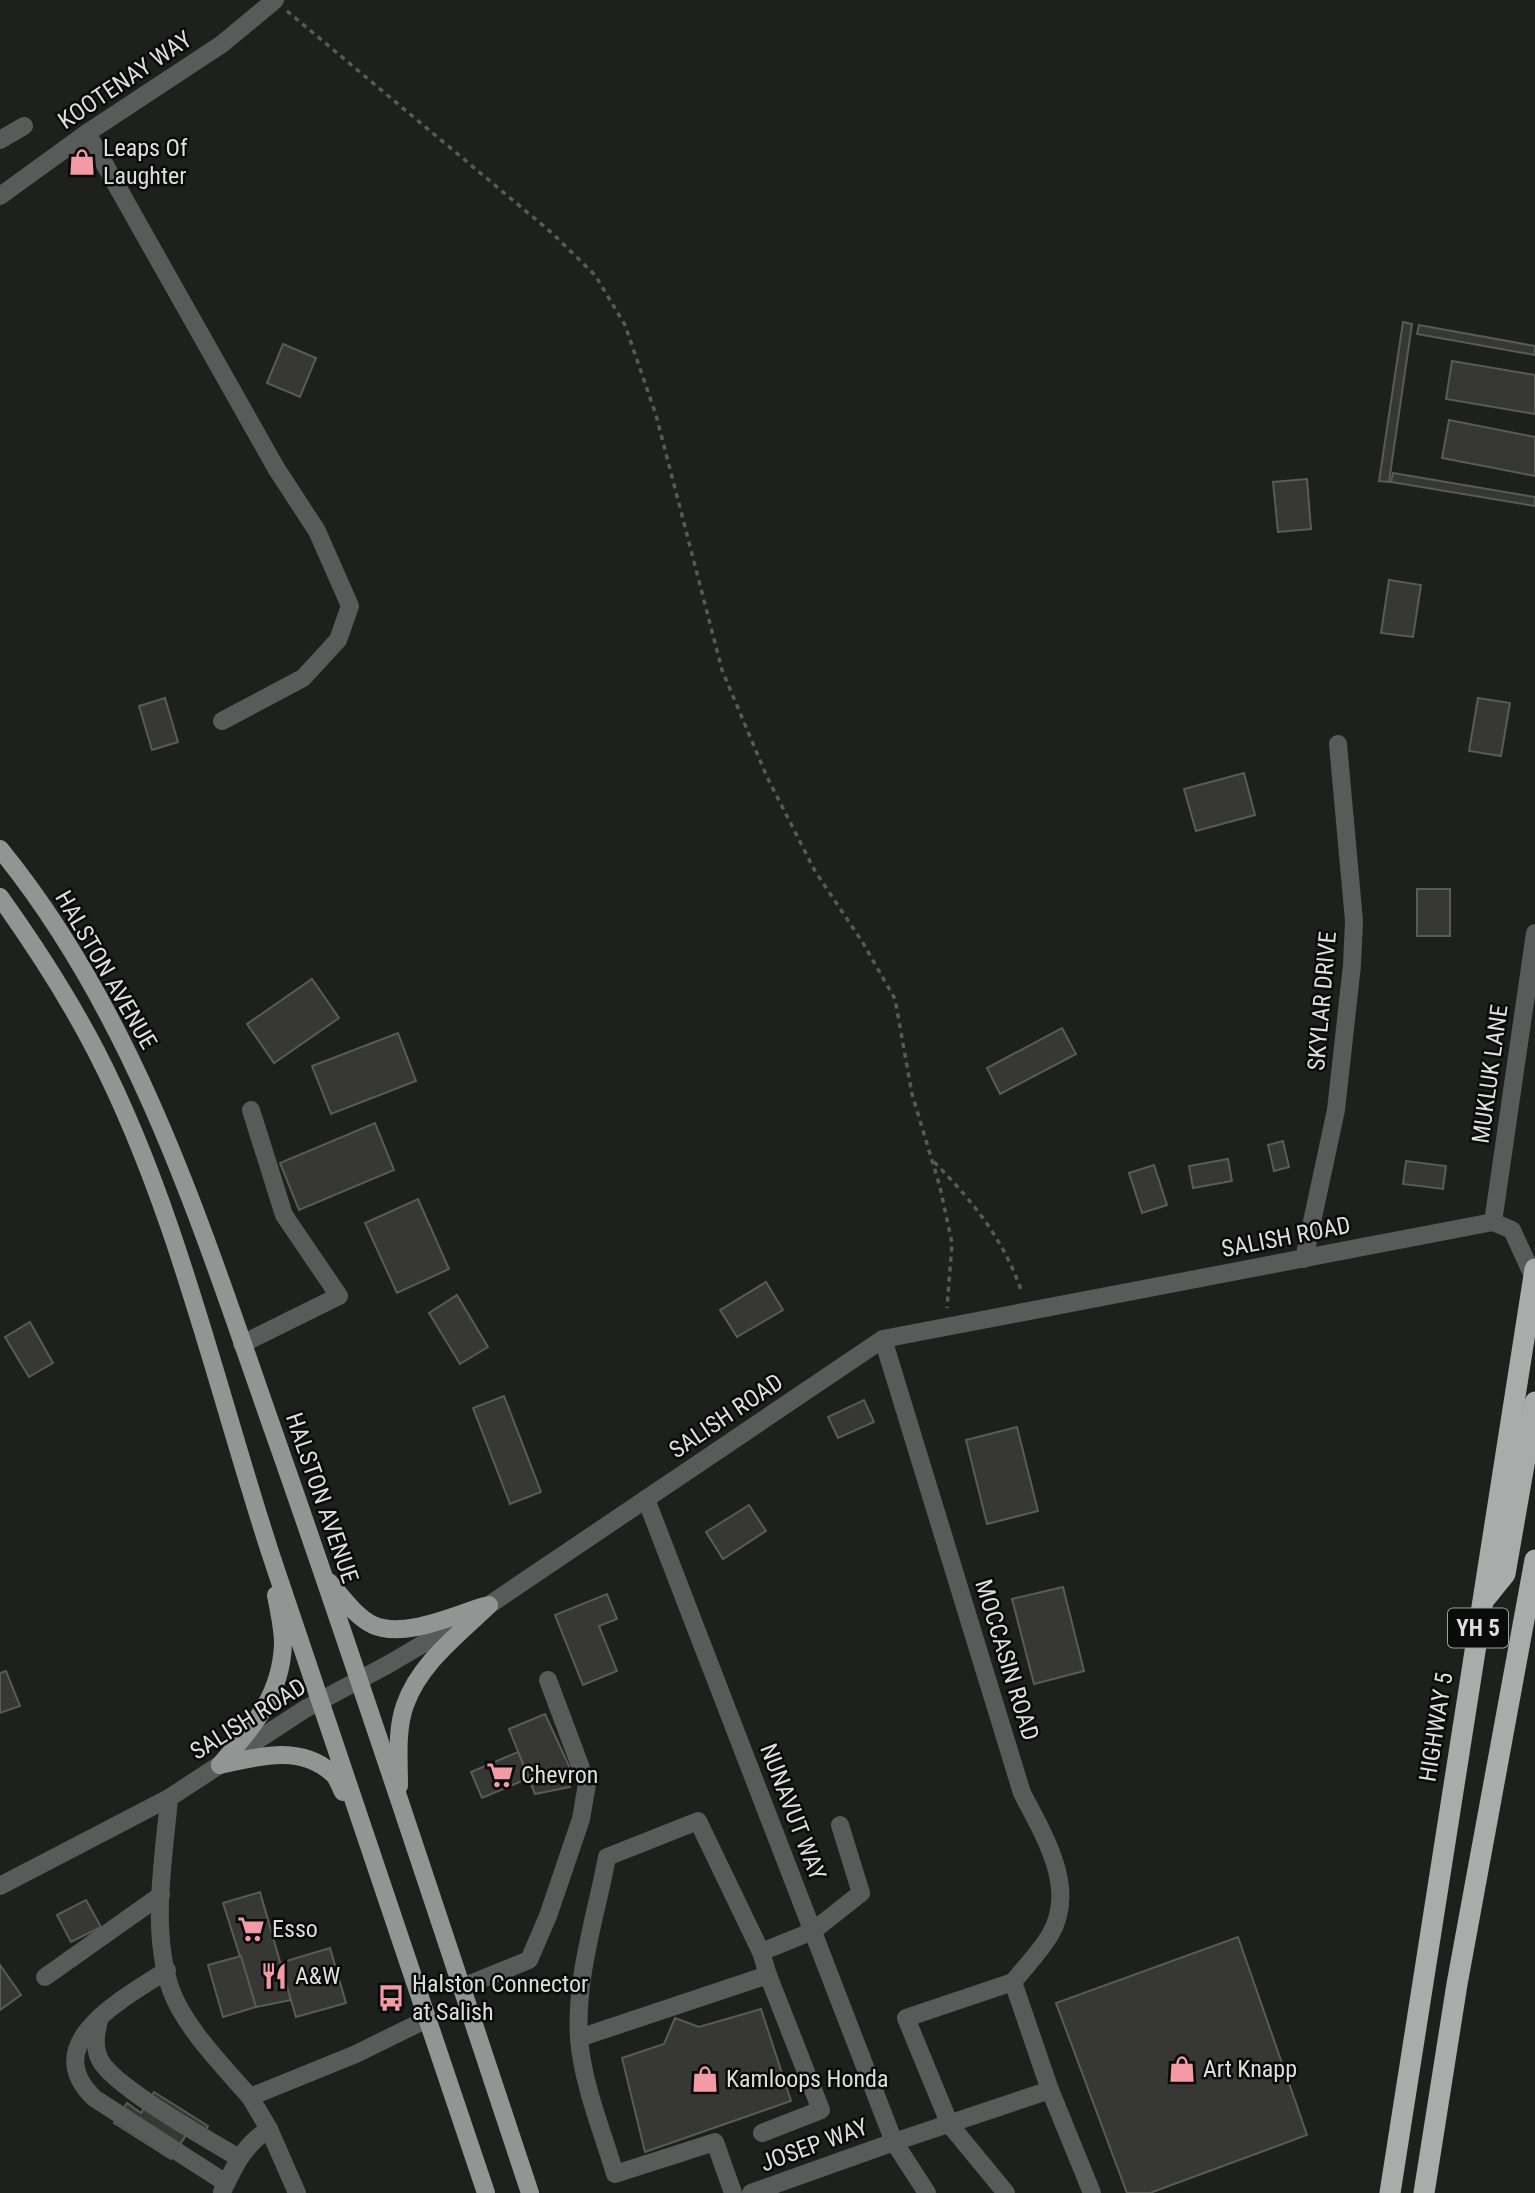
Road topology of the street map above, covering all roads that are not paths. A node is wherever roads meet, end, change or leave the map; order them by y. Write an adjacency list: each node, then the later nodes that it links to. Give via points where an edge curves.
1 (275, 0): 3 (street, KOOTENAY WAY, via 222,44)
2 (24, 126): 4 (street)
3 (87, 133): 5 (street, KOOTENAY WAY); 6 (street, via 276,468 317,531 350,606 338,640 303,678)
4 (0, 139)
5 (0, 197)
6 (222, 720)
7 (1338, 744): 13 (street, SKYLAR DRIVE, via 1354,921 1352,965 1336,1110)
8 (0, 849): 16 (main road, HALSTON AVENUE, via 69,947 123,1042 157,1118)
9 (0, 897): 19 (main road, HALSTON AVENUE, via 46,963 96,1051 132,1129 169,1228)
10 (1535, 933): 12 (street, MUKLUK LANE)
11 (251, 1110): 16 (street, via 284,1215 339,1296)
12 (1493, 1222): 13 (street, SALISH ROAD); 14 (street, via 1512,1230)
13 (1304, 1259): 15 (street, SALISH ROAD)
14 (1534, 1273): 22 (highway, HIGHWAY 5 / YH 5)
15 (883, 1339): 18 (street, SALISH ROAD); 39 (street, MOCCASIN ROAD, via 1021,1793 1056,1860 1061,1901 1051,1934)
16 (242, 1344): 21 (main road, HALSTON AVENUE)
17 (1535, 1402): 22 (highway, via 1505,1574)
18 (646, 1499): 23 (street, SALISH ROAD); 34 (street, NUNAVUT WAY)
19 (271, 1555): 26 (main road, HALSTON AVENUE); 27 (main road, via 283,1643 278,1676 262,1714)
20 (1535, 1560): 61 (highway, YH 5, via 1457,1984)
21 (324, 1577): 23 (main road, via 357,1614 374,1625 402,1631); 24 (main road, HALSTON AVENUE)
22 (1482, 1602): 60 (highway, HIGHWAY 5 / YH 5)
23 (489, 1605): 24 (street, SALISH ROAD); 29 (main road, via 424,1669 405,1705 399,1734)
24 (360, 1680): 26 (street, SALISH ROAD); 29 (main road, HALSTON AVENUE)
25 (548, 1680): 40 (street, via 587,1784 581,1819 529,1960)
26 (320, 1702): 27 (street, SALISH ROAD); 31 (main road, HALSTON AVENUE)
27 (220, 1765): 28 (street, SALISH ROAD); 31 (main road, via 277,1753 307,1759 333,1773)
28 (169, 1798): 32 (street, SALISH ROAD); 33 (street)
29 (399, 1800): 40 (main road, HALSTON AVENUE)
30 (840, 1825): 34 (street, via 861,1893)
31 (363, 1828): 42 (main road, HALSTON AVENUE)
32 (0, 1886)
33 (161, 1895): 36 (street); 38 (street)
34 (813, 1931): 35 (street); 49 (street, NUNAVUT WAY)
35 (761, 1952): 37 (street); 43 (street, via 698,1821 607,1857 582,1978)
36 (167, 1970): 41 (street); 45 (street, via 172,1991 195,2032)
37 (768, 1975): 43 (street); 48 (street, via 821,2110)
38 (45, 1977)
39 (1013, 1982): 44 (street); 46 (street, via 906,2018)
40 (461, 1987): 54 (main road, HALSTON AVENUE)
41 (100, 2017): 50 (street, via 96,2046 109,2072); 51 (street, via 88,2026 76,2055 81,2085)
42 (427, 2019): 45 (street); 53 (main road, HALSTON AVENUE)
43 (579, 2038): 55 (street, via 587,2084 615,2174 715,2142)
44 (1050, 2090): 46 (street, JOSEP WAY); 59 (street)
45 (250, 2097): 47 (street)
46 (950, 2125): 49 (street, JOSEP WAY); 58 (street)
47 (268, 2129): 50 (street, via 251,2141); 52 (street)
48 (762, 2133)
49 (894, 2142): 56 (street, JOSEP WAY); 57 (street, NUNAVUT WAY)
50 (239, 2158): 51 (street)
51 (224, 2188)
52 (297, 2193)
53 (486, 2193)
54 (530, 2193)
55 (733, 2193)
56 (751, 2193)
57 (927, 2193)
58 (1006, 2193)
59 (1092, 2193)
60 (1390, 2193)
61 (1424, 2193)

